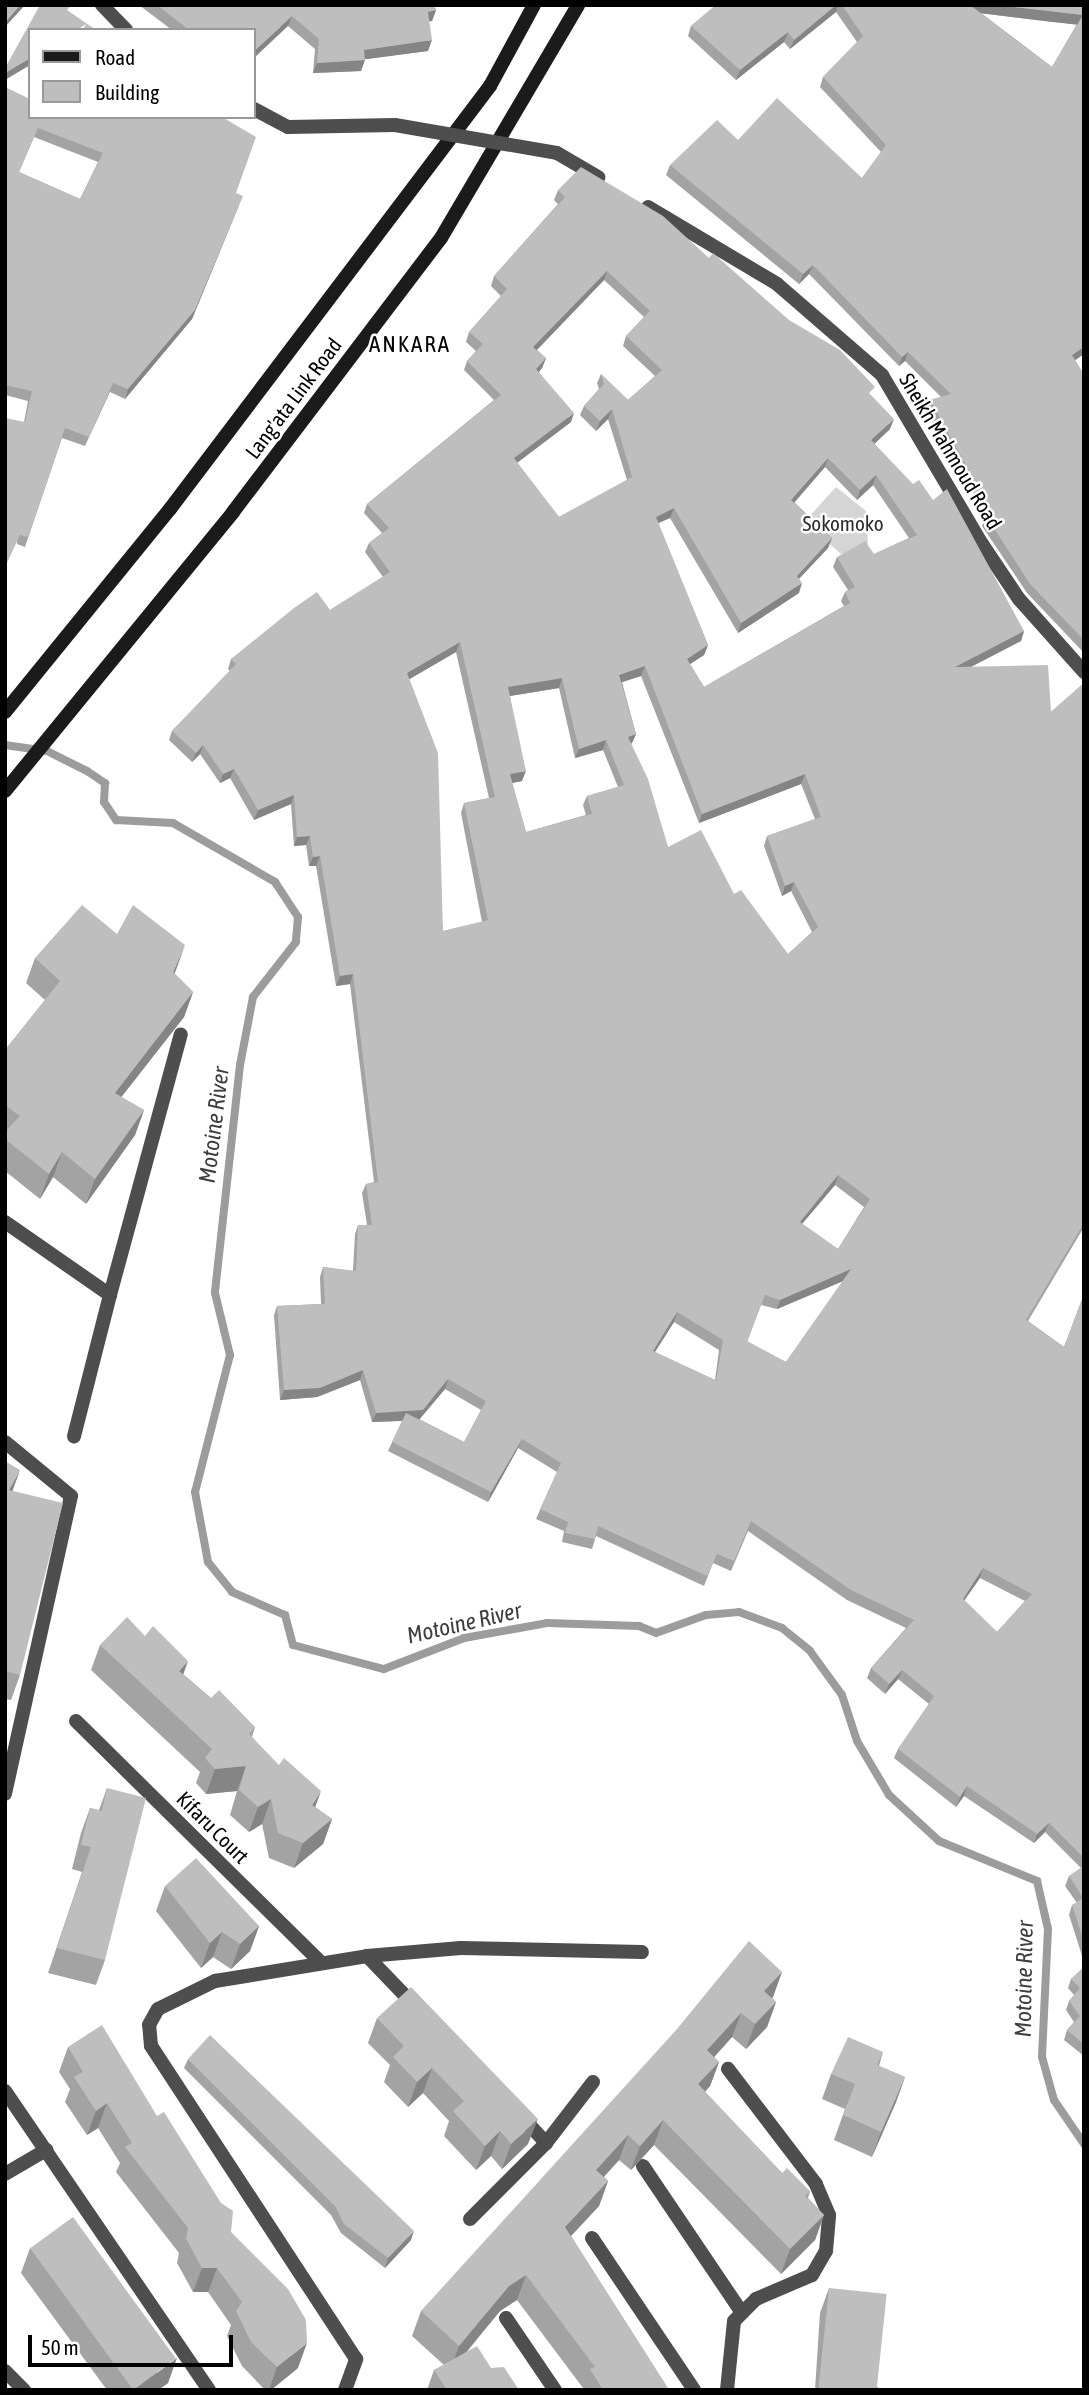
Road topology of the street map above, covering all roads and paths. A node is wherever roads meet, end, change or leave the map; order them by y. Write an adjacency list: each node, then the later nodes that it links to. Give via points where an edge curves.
1 (102, 5): 4 (street)
2 (534, 5): 9 (main road, Lang'ata Link Road, via 490,86)
3 (578, 5): 10 (main road, Lang'ata Link Road, via 441,238 233,512)
4 (124, 28)
5 (256, 110): 6 (street, bridge, via 288,127 395,125 557,153)
6 (615, 187)
7 (638, 201): 8 (street, Sheikh Mahmoud Road, via 777,284 882,375 997,566)
8 (1084, 672)
9 (5, 712)
10 (5, 791)
11 (181, 1034): 13 (street)
12 (5, 1222): 13 (street)
13 (110, 1295): 14 (street)
14 (74, 1436)
15 (5, 1442): 17 (street, via 71,1496)
16 (76, 1721): 21 (street, Kifaru Court)
17 (9, 1763): 18 (street)
18 (5, 1794)
19 (642, 1952): 20 (street, via 461,1948)
20 (367, 1956): 21 (street); 22 (street)
21 (321, 1964): 38 (street, via 215,1981 178,1994 149,2025 151,2046 356,2359)
22 (433, 2025)
23 (728, 2069): 33 (street, via 816,2184 829,2215 826,2251 812,2275 757,2299)
24 (593, 2082): 27 (street)
25 (5, 2091): 28 (street)
26 (509, 2104): 27 (street)
27 (546, 2143): 31 (street)
28 (46, 2150): 30 (street); 37 (street)
29 (643, 2166): 33 (street)
30 (5, 2174)
31 (470, 2219)
32 (593, 2238): 40 (street)
33 (742, 2313): 41 (street, via 734,2321 725,2361)
34 (506, 2318): 39 (street)
35 (5, 2371): 36 (street)
36 (24, 2390)
37 (209, 2390)
38 (345, 2390)
39 (555, 2390)
40 (694, 2390)
41 (727, 2390)

